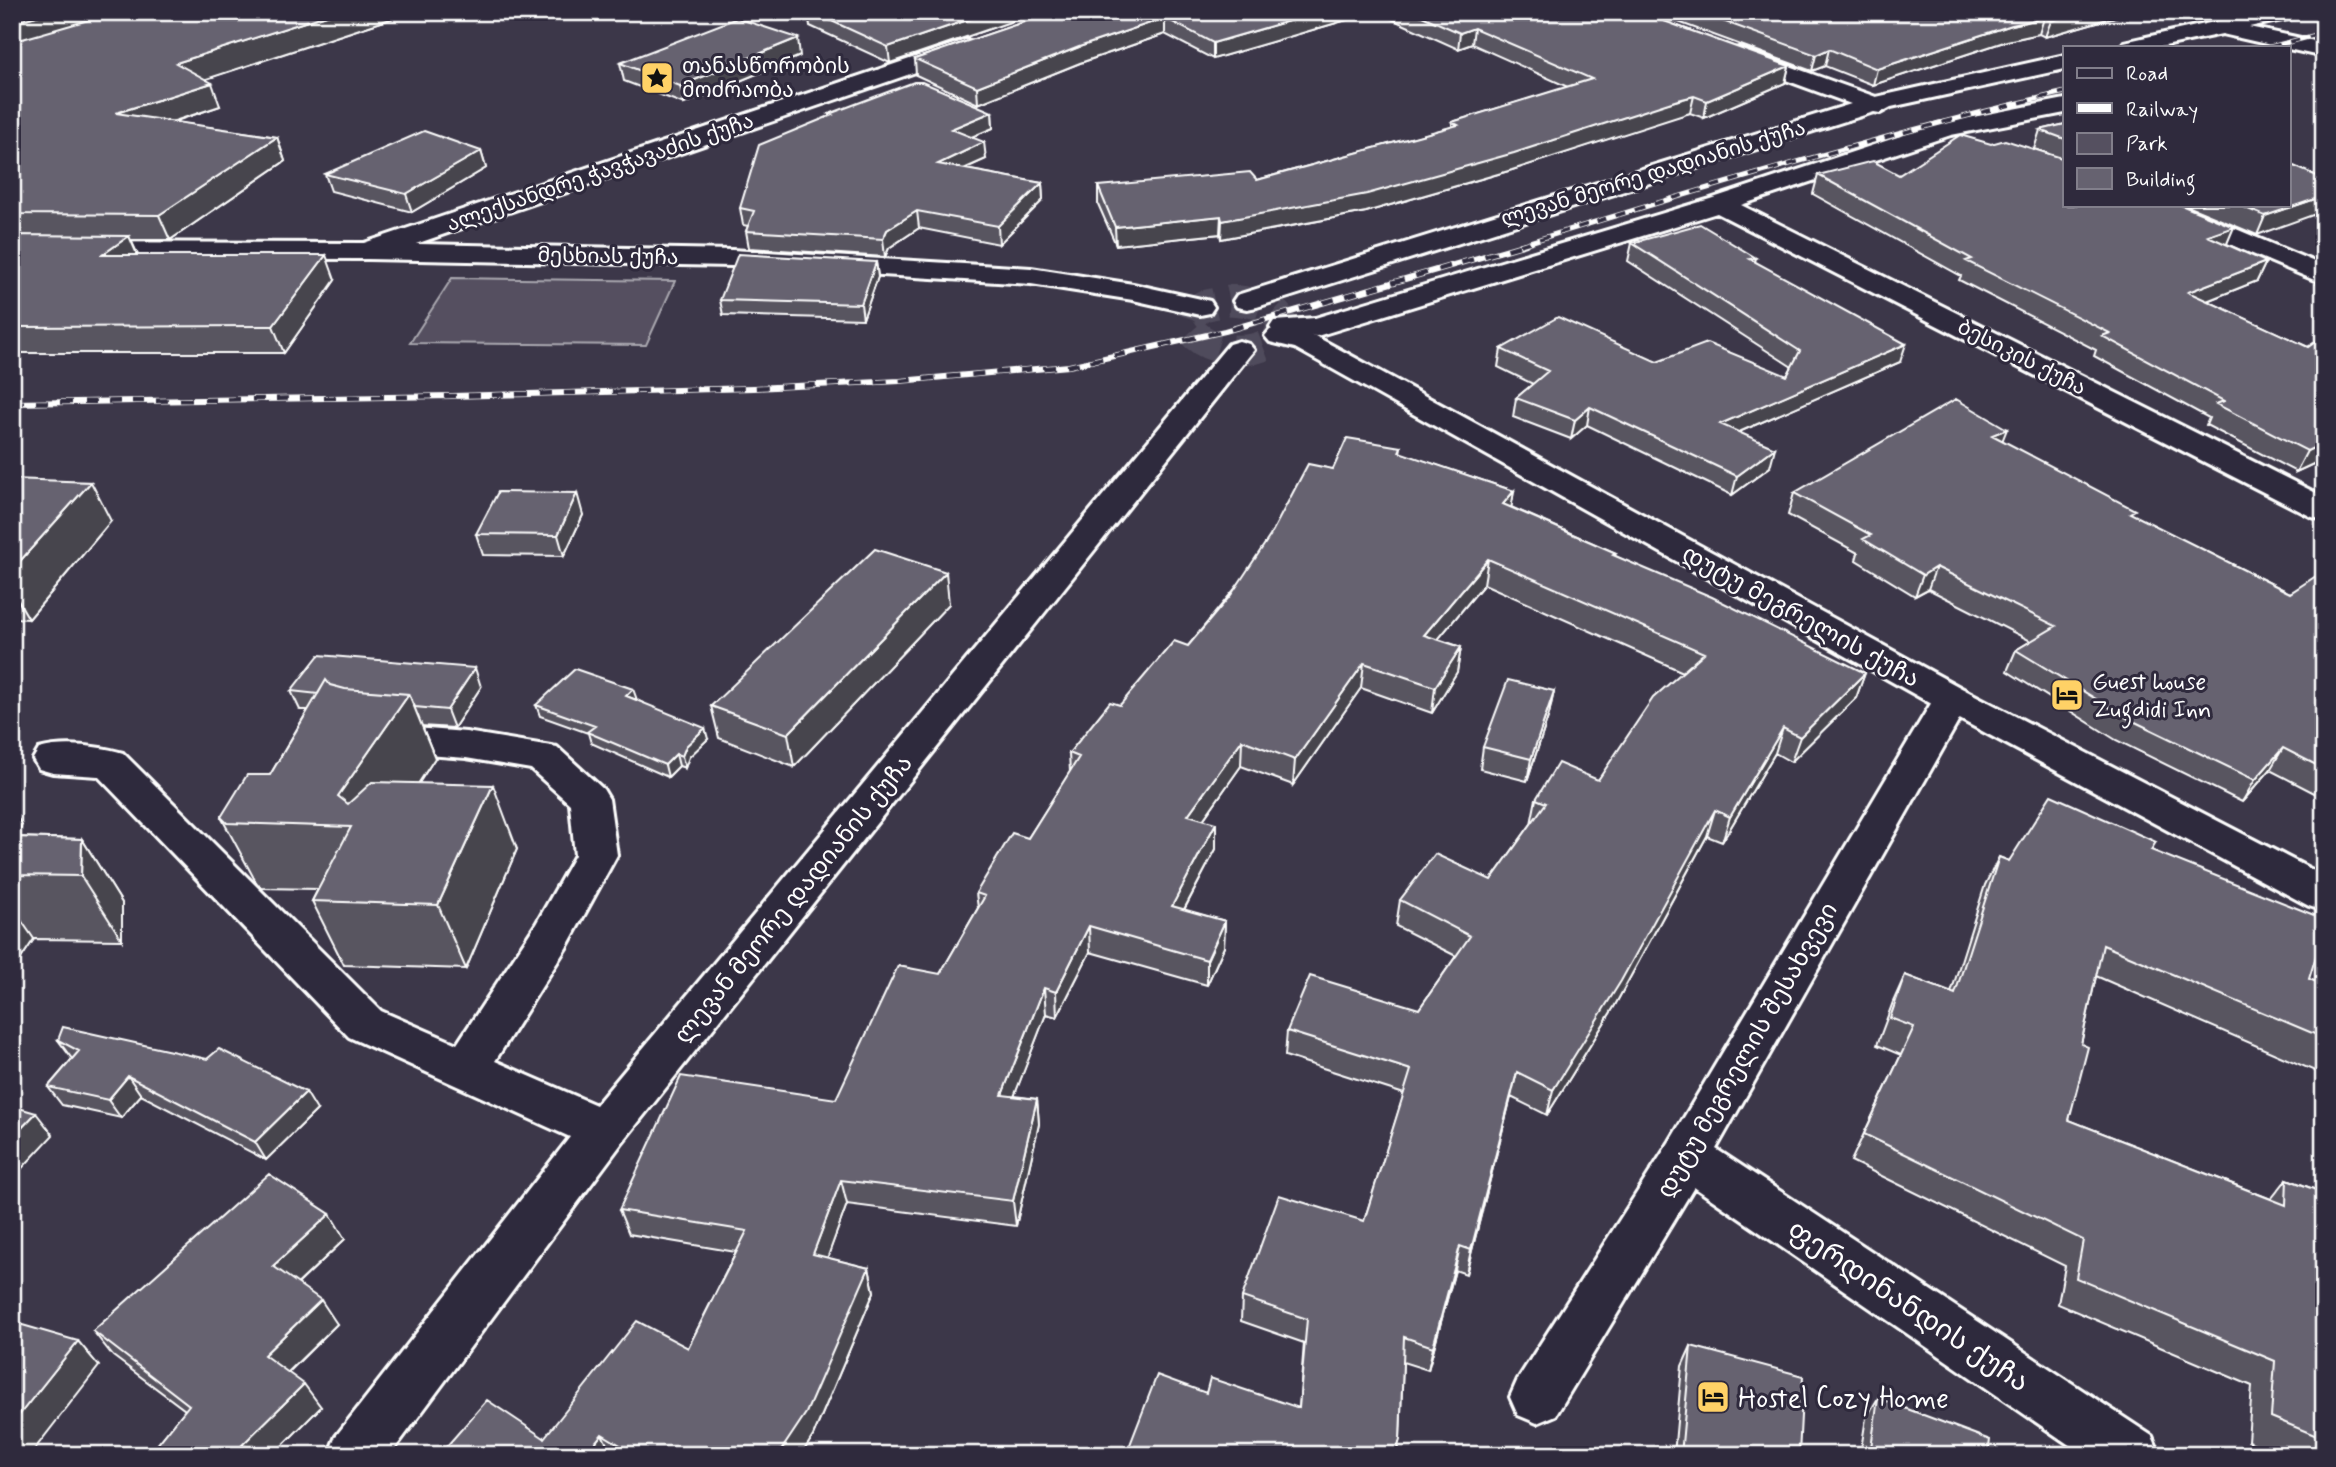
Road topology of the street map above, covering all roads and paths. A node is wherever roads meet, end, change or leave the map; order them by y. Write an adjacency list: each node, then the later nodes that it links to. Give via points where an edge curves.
1 (2176, 12): 3 (street)
2 (2289, 12): 3 (street)
3 (2220, 28): 5 (street); 7 (street)
4 (990, 39): 17 (street, ალექსანდრე ჭავჭავაძის ქუჩა)
5 (2137, 46)
6 (1723, 49): 10 (street)
7 (2324, 52): 8 (street)
8 (2290, 61)
9 (2063, 62): 10 (street, ლევან მეორე დადიანის ქუჩა)
10 (1874, 104): 12 (street); 19 (street, ლევან მეორე დადიანის ქუჩა)
11 (2063, 106): 12 (street, ლევან მეორე დადიანის ქუჩა)
12 (1946, 129): 13 (street); 14 (street, ლევან მეორე დადიანის ქუჩა)
13 (1986, 143)
14 (1719, 204): 21 (street, ლევან მეორე დადიანის ქუჩა, via 1317,327); 23 (street, ბესიკის ქუჩა)
15 (2159, 206): 18 (street)
16 (12, 250): 17 (street, მესხიას ქუჩა)
17 (368, 251): 20 (street, მესხიას ქუჩა, via 732,258 1031,276)
18 (2324, 276)
19 (1247, 301)
20 (1200, 307)
21 (1282, 332): 24 (street, დუტუ მეგრელის ქუჩა)
22 (1239, 350): 29 (street, ლევან მეორე დადიანის ქუჩა)
23 (2324, 510)
24 (1952, 699): 27 (street, დუტუ მეგრელის ქუჩა); 30 (street, დუტუ მეგრელის შესახვევი)
25 (373, 737): 28 (street, via 544,757 589,799 596,855 551,936)
26 (52, 759): 28 (street, via 109,763 365,1024)
27 (2324, 895)
28 (466, 1068): 29 (street)
29 (604, 1130): 32 (street, ლევან მეორე დადიანის ქუჩა)
30 (1686, 1156): 31 (street, დუტუ მეგრელის შესახვევი); 33 (street, ფერდინანდის ქუჩა)
31 (1537, 1397)
32 (356, 1455)
33 (2132, 1455)

